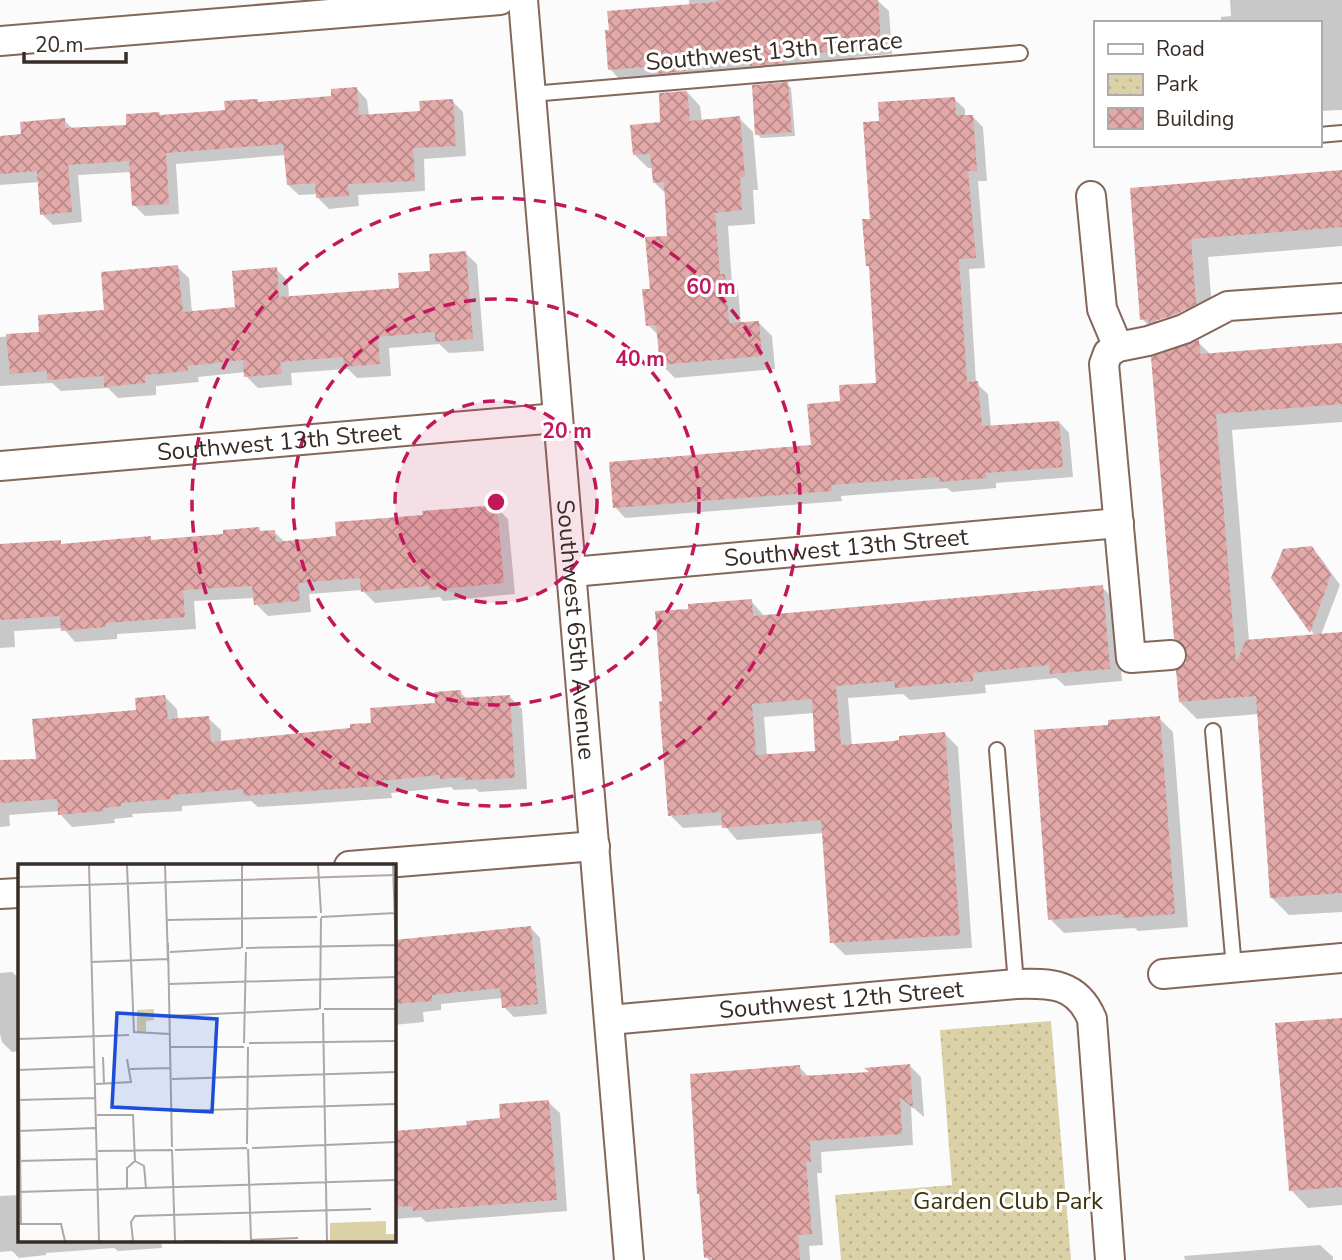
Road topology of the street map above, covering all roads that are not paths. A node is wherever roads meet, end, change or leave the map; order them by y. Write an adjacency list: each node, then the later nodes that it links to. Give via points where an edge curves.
1 (500, 0): 3 (street)
2 (523, 0): 5 (street, Southwest 65th Avenue)
3 (0, 41)
4 (1020, 53): 5 (lane, Southwest 13th Terrace)
5 (531, 94): 11 (street, Southwest 65th Avenue)
6 (1342, 133): 7 (lane)
7 (1321, 135)
8 (1091, 196): 10 (street, via 1102,309)
9 (1342, 298): 10 (street, via 1228,306 1184,329)
10 (1118, 347): 13 (street, via 1108,353 1104,364)
11 (558, 418): 12 (street, Southwest 13th Street); 14 (street, Southwest 65th Avenue)
12 (0, 466)
13 (1119, 523): 14 (street, Southwest 13th Street); 15 (street, via 1131,658)
14 (572, 572): 18 (street, Southwest 65th Avenue)
15 (1171, 655)
16 (1213, 732): 23 (lane)
17 (997, 750): 25 (lane)
18 (595, 846): 19 (street); 26 (street, Southwest 65th Avenue)
19 (374, 864)
20 (18, 892): 21 (street)
21 (0, 894)
22 (1342, 958): 23 (street)
23 (1234, 968): 24 (street)
24 (1163, 974)
25 (1016, 984): 26 (street, Southwest 12th Street); 28 (street, Southwest 12th Street, via 1057,985 1085,1003 1092,1018)
26 (609, 1020): 27 (street, Southwest 65th Avenue)
27 (629, 1260)
28 (1110, 1260)

